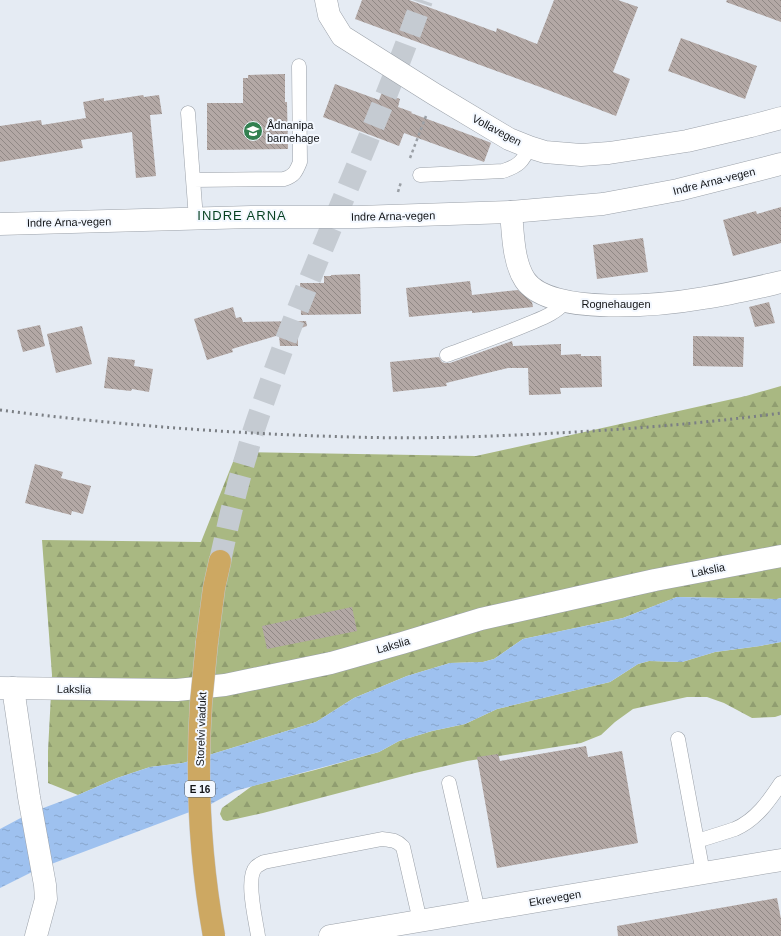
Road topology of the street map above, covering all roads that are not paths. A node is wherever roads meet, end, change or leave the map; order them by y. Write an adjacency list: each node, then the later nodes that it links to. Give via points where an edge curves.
1 (326, 0): 5 (street, Vollavegen, via 329,15 342,36 509,139)
2 (299, 66): 8 (lane, via 300,162 297,171 284,179)
3 (188, 113): 8 (lane)
4 (781, 118): 5 (street, Vollavegen, via 687,141 609,153 545,152)
5 (529, 147): 7 (lane, via 520,163 504,171)
6 (781, 164): 9 (street, Indre Arna-vegen, via 678,190 603,204)
7 (420, 175)
8 (193, 180): 10 (lane)
9 (511, 212): 10 (street, Indre Arna-vegen); 13 (street, Rognehaugen, via 515,252 525,281 542,294)
10 (196, 219): 11 (street, Indre Arna-vegen)
11 (0, 224)
12 (781, 282): 13 (street, Rognehaugen, via 703,299 676,302 617,306)
13 (565, 302): 14 (lane, via 553,313)
14 (448, 355)
15 (781, 556): 17 (street, Lakslia, via 655,580 481,619 331,663 225,686 177,690)
16 (220, 561): 27 (highway, Storelvi viadukt / E 16, bridge, via 206,642 200,750 204,867)
17 (7, 688): 26 (street, via 45,885 46,900)
18 (678, 739): 21 (lane)
19 (449, 783): 24 (lane)
20 (781, 784): 21 (lane, via 754,817 737,828)
21 (697, 840): 23 (lane)
22 (781, 860): 23 (street, Ekrevegen)
23 (703, 873): 24 (street, Ekrevegen)
24 (478, 911): 25 (street, Ekrevegen)
25 (420, 921): 28 (lane, via 404,848 398,841 382,840 264,862 256,867 250,887); 29 (street, Ekrevegen)
26 (36, 936)
27 (214, 936)
28 (258, 936)
29 (330, 936)

